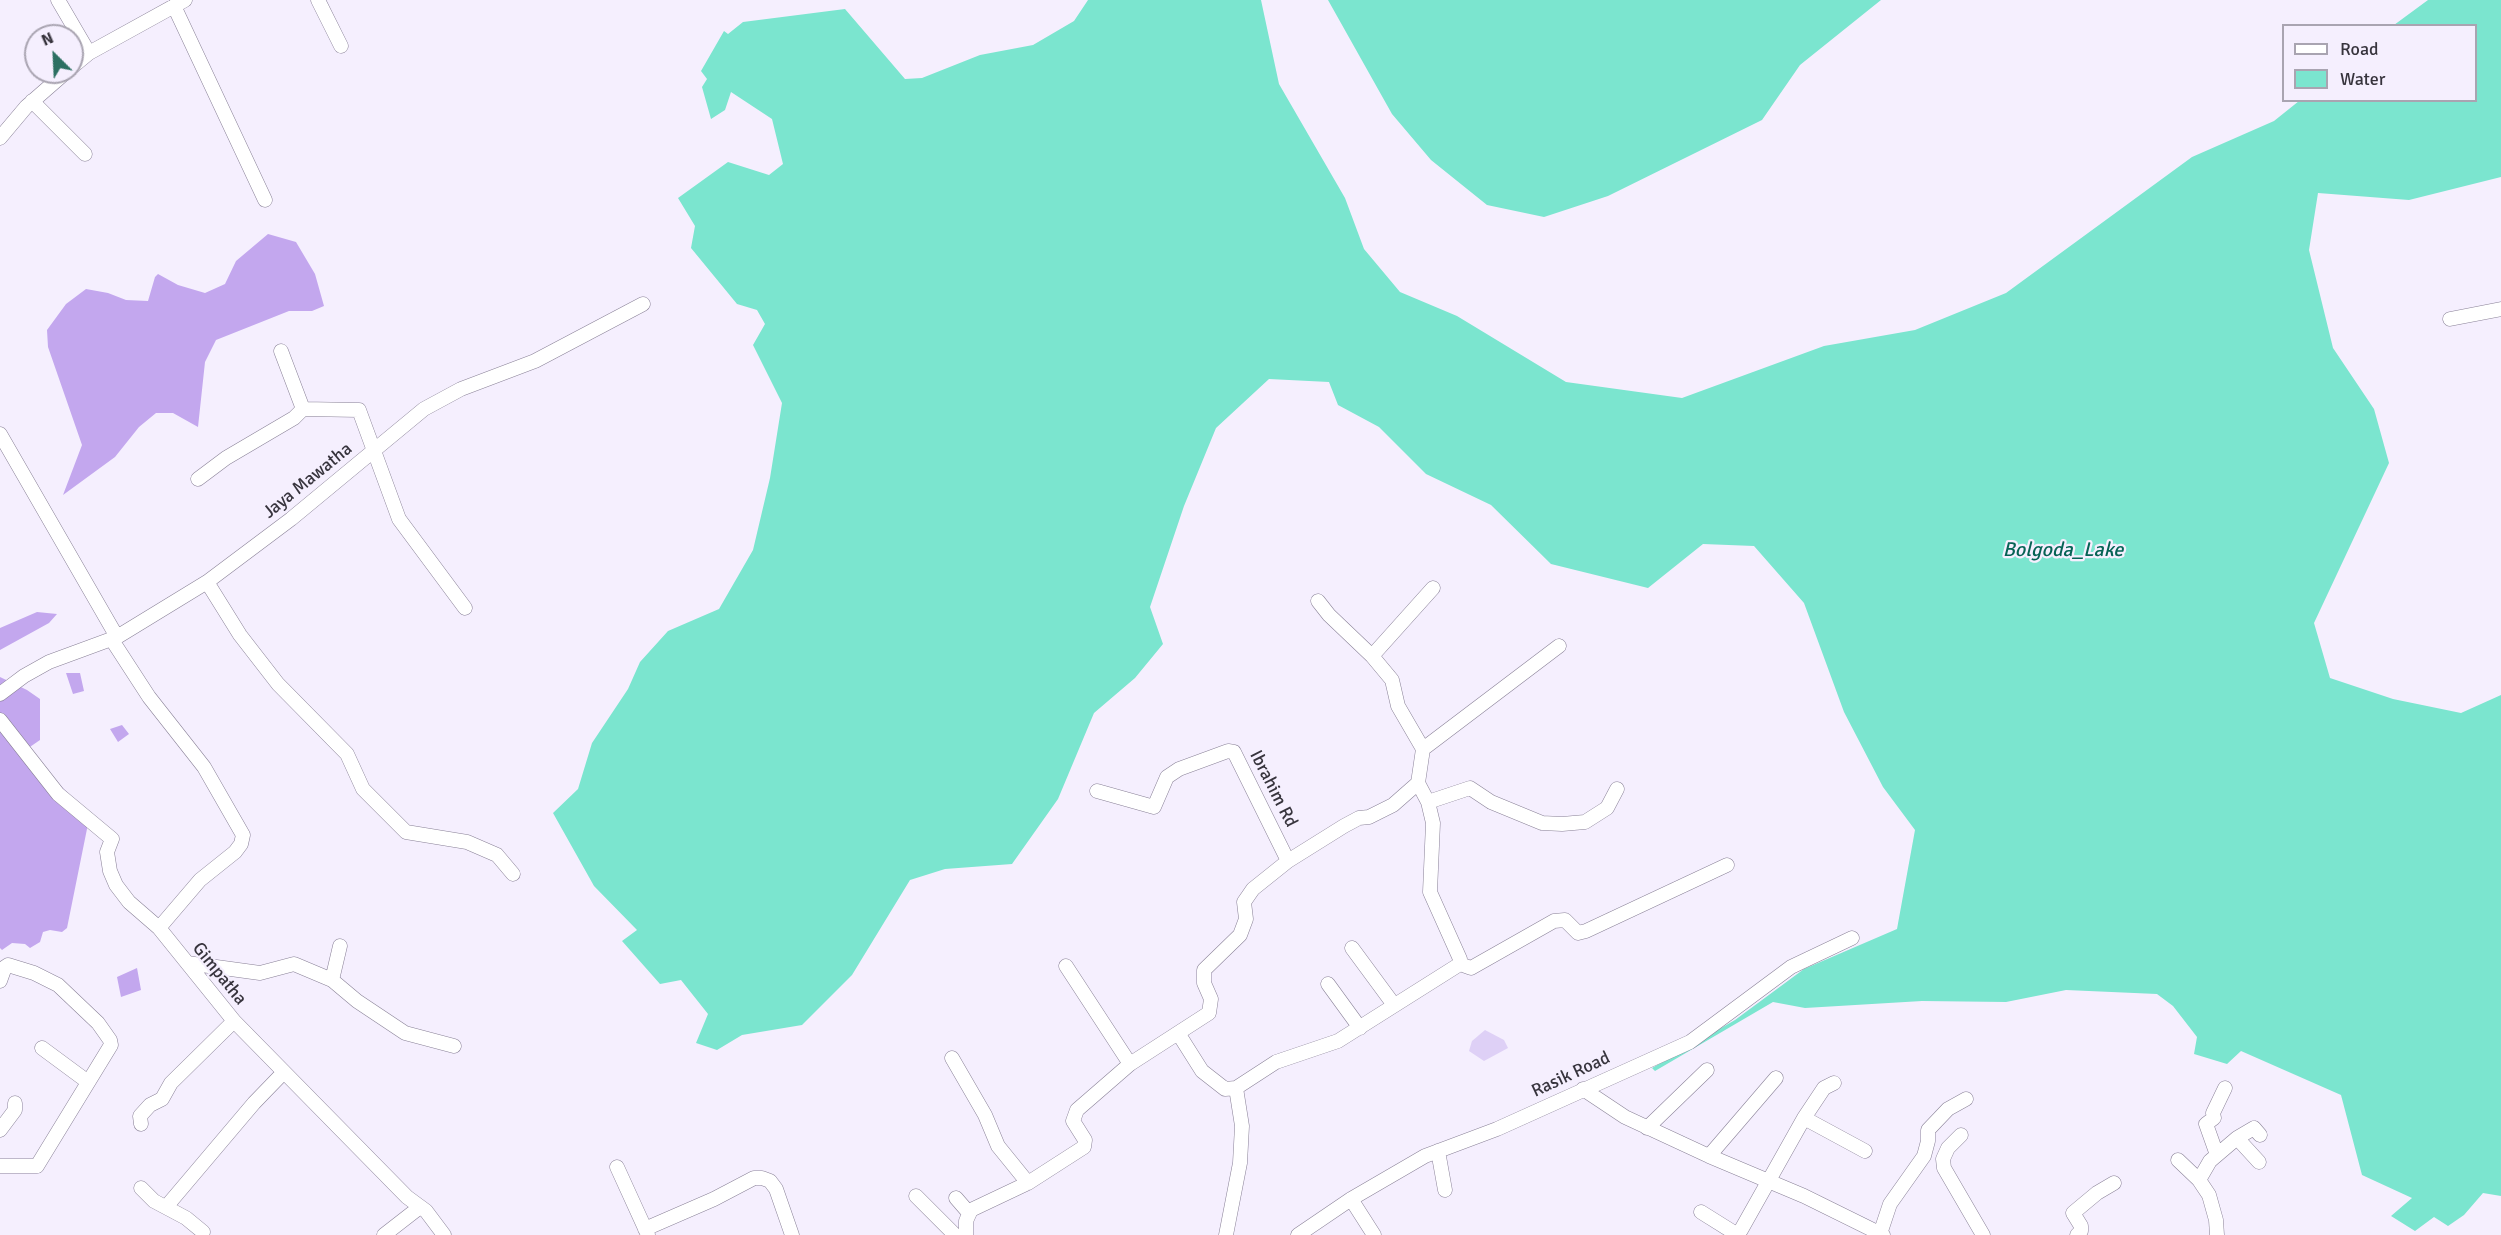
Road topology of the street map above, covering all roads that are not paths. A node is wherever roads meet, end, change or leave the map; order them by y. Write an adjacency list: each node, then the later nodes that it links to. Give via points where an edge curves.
1 (58, 0): 5 (street)
2 (318, 0): 4 (street)
3 (179, 3): 5 (street); 11 (street)
4 (341, 46)
5 (89, 53): 6 (street)
6 (84, 57)
7 (52, 84): 8 (street)
8 (32, 102): 9 (street); 10 (street)
9 (0, 138)
10 (85, 154)
11 (265, 200)
12 (643, 304): 18 (street, Jaya Mawatha, via 535,361 452,394 424,410)
13 (2501, 309): 14 (street)
14 (2450, 319)
15 (281, 351): 16 (street)
16 (303, 409): 18 (street, via 359,410); 19 (street)
17 (0, 434): 24 (street)
18 (373, 452): 20 (street, Jaya Mawatha); 23 (street, via 399,519)
19 (198, 479)
20 (207, 582): 24 (street, Jaya Mawatha); 36 (street, via 240,635 278,684 348,754 363,789 406,832 468,842 496,855)
21 (1433, 588): 26 (street)
22 (1318, 601): 26 (street)
23 (465, 608)
24 (114, 639): 27 (street, Jaya Mawatha, via 49,662); 37 (street, via 149,697 204,767 243,835 234,852 200,880)
25 (1558, 646): 29 (street)
26 (1372, 656): 29 (street, via 1392,680 1398,706)
27 (0, 694)
28 (0, 720): 37 (street, Gimpatha, via 58,794 112,838 107,852 116,885)
29 (1423, 749): 30 (street)
30 (1418, 783): 33 (street); 34 (street, via 1393,805 1344,826)
31 (1617, 789): 33 (street, via 1607,808 1585,822 1562,824 1542,823 1491,802 1470,788)
32 (1097, 791): 34 (street, Ibrahim Rd, via 1154,807 1167,777 1179,769 1234,752)
33 (1428, 802): 42 (street, via 1433,824 1430,892)
34 (1288, 861): 50 (street, via 1253,889 1244,902 1246,919 1240,935 1204,970 1204,983 1211,999 1209,1013)
35 (1727, 865): 42 (street, via 1586,931 1578,933 1566,920 1554,921 1471,968)
36 (513, 874)
37 (159, 928): 41 (street, Gimpatha)
38 (1852, 938): 61 (street, Rasik Road, via 1791,967 1690,1042)
39 (340, 946): 44 (street)
40 (1352, 948): 47 (street)
41 (187, 963): 44 (street, via 260,973 294,964); 48 (street, Gimpatha)
42 (1460, 964): 47 (street)
43 (1066, 966): 54 (street)
44 (332, 980): 51 (street, via 405,1033)
45 (0, 981): 58 (street, via 8,965 34,973 58,985 98,1023 111,1045)
46 (1329, 984): 49 (street)
47 (1395, 1005): 49 (street)
48 (234, 1021): 56 (street, Gimpatha); 66 (street, via 171,1083 162,1099 140,1116)
49 (1360, 1028): 60 (street, via 1338,1041 1276,1062)
50 (1179, 1033): 54 (street); 60 (street, via 1202,1071 1225,1089)
51 (454, 1046)
52 (42, 1048): 58 (street)
53 (952, 1058): 82 (street, via 998,1146)
54 (1130, 1064): 82 (street, via 1077,1110 1073,1121 1085,1140 1084,1147)
55 (1707, 1070): 67 (street)
56 (284, 1073): 89 (street); 90 (street, Gimpatha)
57 (1776, 1078): 75 (street)
58 (88, 1082): 78 (street, via 38,1166)
59 (1834, 1083): 65 (street, via 1824,1088)
60 (1236, 1088): 101 (street, via 1242,1126)
61 (1582, 1089): 67 (street); 72 (street, Rasik Road, via 1497,1129)
62 (2225, 1089): 74 (street, via 2214,1118 2206,1124)
63 (1966, 1099): 95 (street, via 1948,1108 1928,1130 1924,1156 1890,1204)
64 (15, 1104): 68 (street)
65 (1804, 1118): 73 (street); 81 (street)
66 (141, 1124)
67 (1647, 1128): 75 (street)
68 (0, 1130)
69 (1961, 1135): 104 (street, via 1948,1148 1944,1168)
70 (2260, 1135): 71 (street, via 2254,1128)
71 (2237, 1138): 74 (street); 77 (street)
72 (1438, 1151): 85 (street); 88 (street, Rasik Road)
73 (1865, 1151)
74 (2217, 1155): 80 (street)
75 (1709, 1156): 81 (street)
76 (2178, 1160): 80 (street)
77 (2259, 1162)
78 (0, 1166)
79 (617, 1167): 93 (street)
80 (2199, 1180): 106 (street, via 2209,1195)
81 (1767, 1181): 91 (street, via 1738,1233); 95 (street)
82 (1028, 1183): 92 (street)
83 (2114, 1183): 105 (street, via 2073,1213 2081,1226)
84 (141, 1188): 89 (street)
85 (1445, 1190)
86 (916, 1196): 99 (street)
87 (956, 1198): 92 (street)
88 (1351, 1199): 102 (street, Rasik Road); 103 (street)
89 (166, 1207): 94 (street)
90 (420, 1207): 96 (street); 97 (street, Gimpatha)
91 (1701, 1212)
92 (969, 1213): 100 (street)
93 (646, 1232): 98 (street, via 754,1178 762,1178 776,1189)
94 (203, 1233)
95 (1881, 1234)
96 (384, 1235)
97 (444, 1235)
98 (792, 1235)
99 (955, 1235)
100 (966, 1235)
101 (1226, 1235)
102 (1298, 1235)
103 (1374, 1235)
104 (1983, 1235)
105 (2077, 1235)
106 (2217, 1235)

